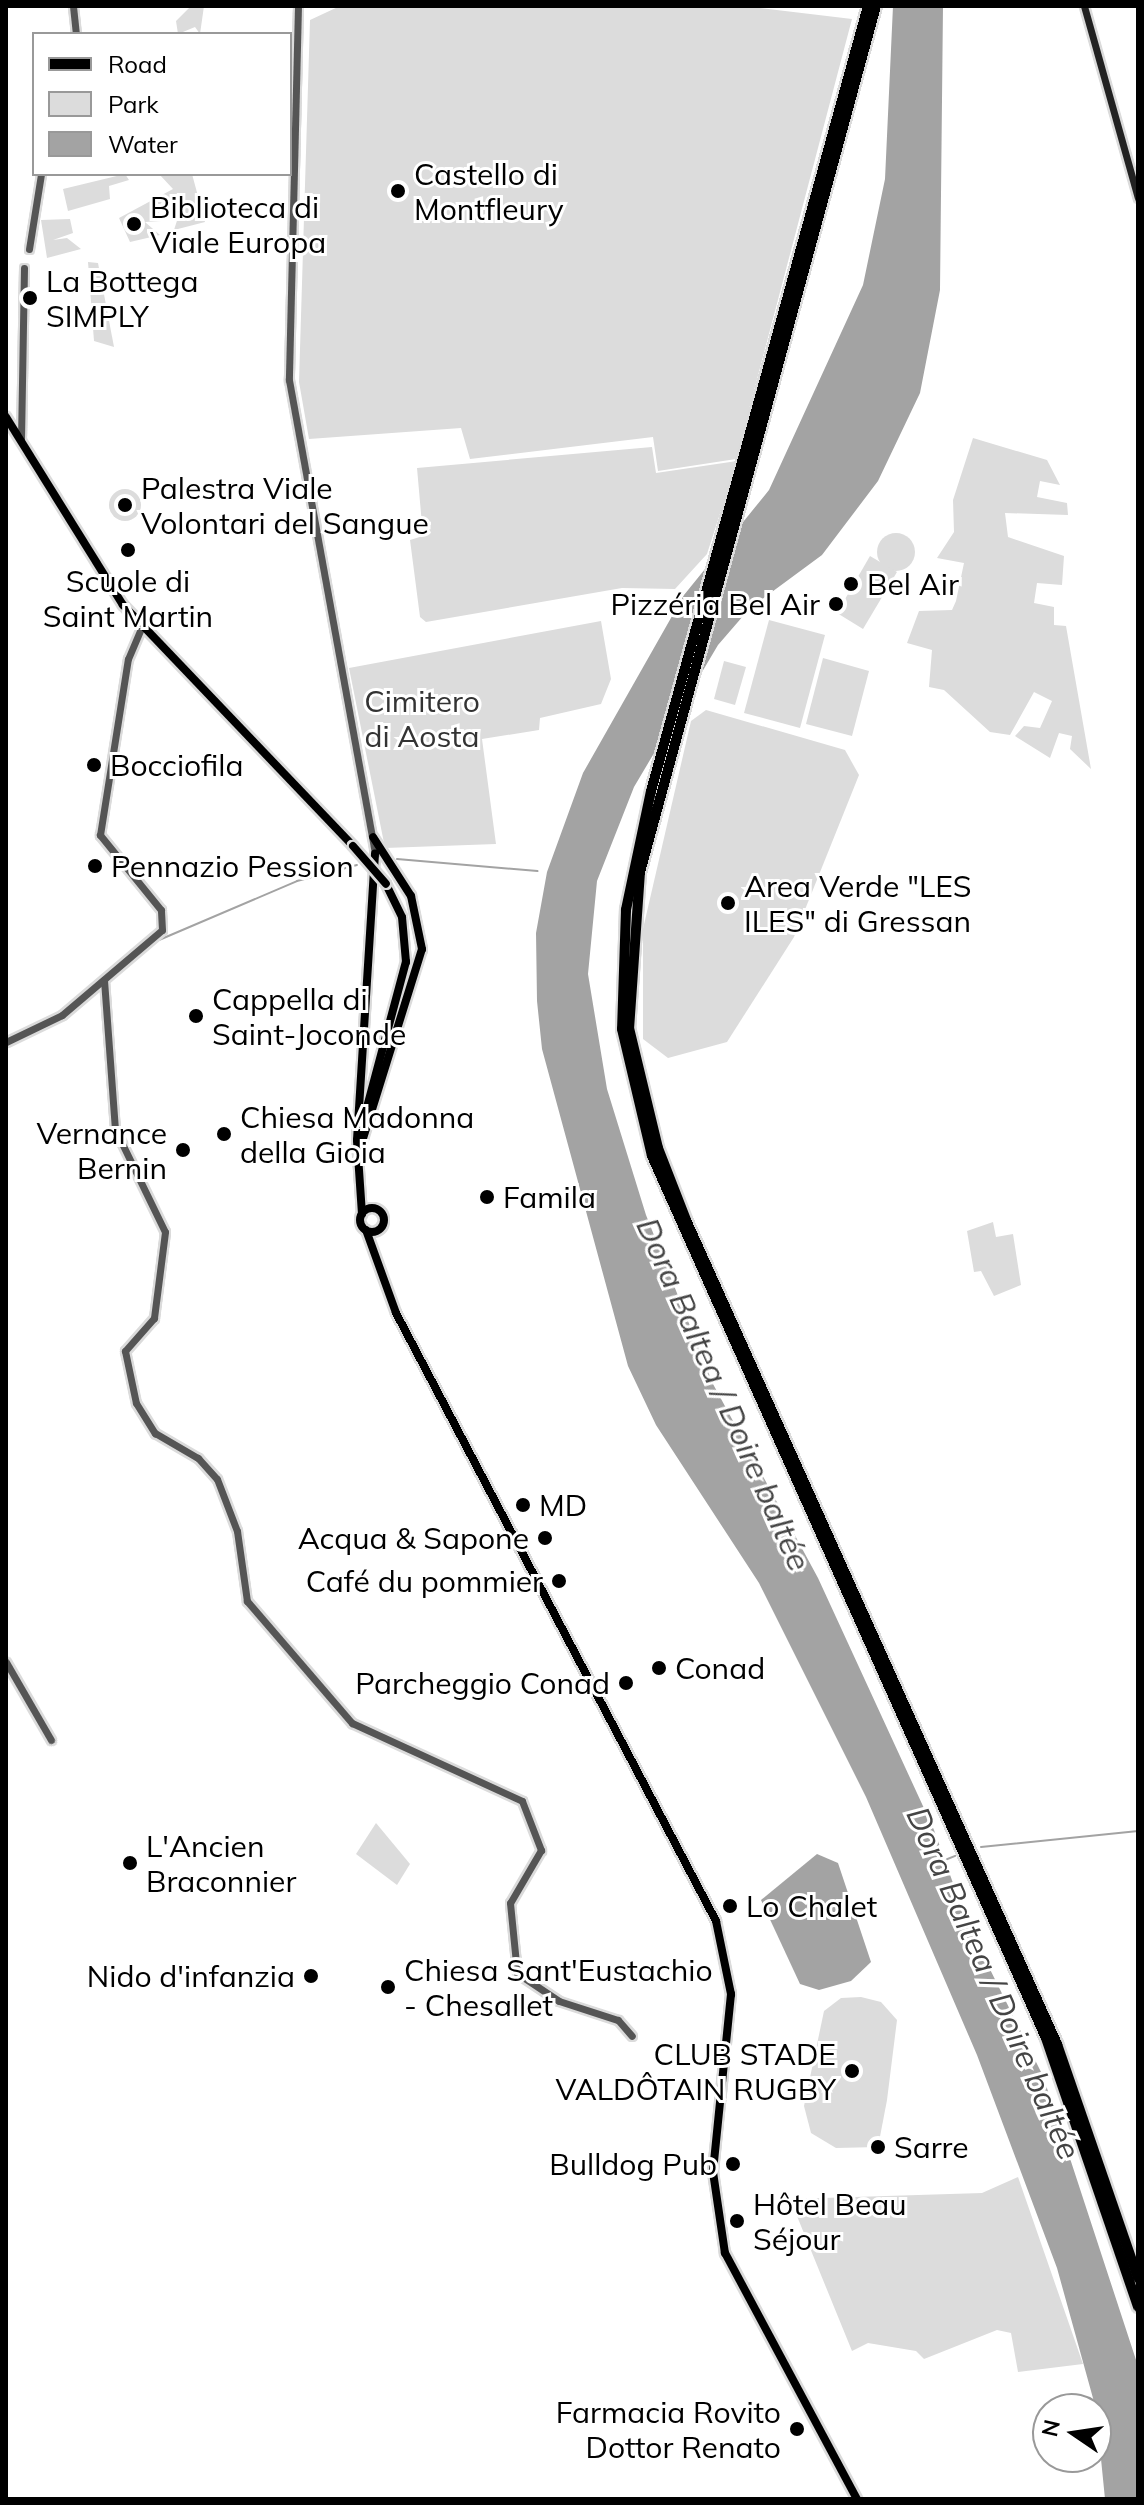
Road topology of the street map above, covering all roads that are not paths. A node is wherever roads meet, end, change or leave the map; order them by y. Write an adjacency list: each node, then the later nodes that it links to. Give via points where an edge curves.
1 (73, 6): 6 (street)
2 (298, 6): 15 (street, via 289,380)
3 (868, 6): 11 (highway)
4 (876, 6): 11 (highway)
5 (1084, 6): 8 (main road)
6 (76, 32)
7 (41, 176): 9 (street)
8 (1138, 198)
9 (29, 249)
10 (24, 268): 13 (street)
11 (770, 387): 31 (highway, via 640,872 629,1028 658,1148 1051,2031); 32 (highway, via 651,791 626,910 622,1029 652,1156 1041,2026)
12 (6, 417): 13 (main road)
13 (21, 442): 14 (main road, via 105,581)
14 (142, 626): 19 (street, via 130,651 100,835 163,921 156,938); 21 (main road, bridge, via 353,846 386,884 402,917 406,962)
15 (373, 837): 16 (street); 17 (main road)
16 (375, 854): 18 (main road)
17 (388, 867): 18 (main road); 21 (main road, via 411,896 422,949)
18 (377, 870): 21 (main road)
19 (104, 982): 20 (street, via 62,1015); 30 (street, via 115,1129 165,1232 154,1318 127,1346 127,1380 155,1433 198,1458 224,1490 247,1601 357,1727 522,1801 541,1850 510,1903 512,1963 534,1988 618,2020)
20 (6, 1042)
21 (359, 1153): 22 (main road)
22 (364, 1192): 23 (main road); 24 (main road)
23 (375, 1209): 24 (main road); 25 (main road, via 383,1219)
24 (362, 1214): 26 (main road)
25 (379, 1229): 26 (main road); 27 (main road)
26 (366, 1230): 27 (main road)
27 (374, 1253): 33 (main road, via 396,1313 716,1921 731,1994 713,2172 725,2253)
28 (6, 1662): 29 (street)
29 (51, 1740)
30 (632, 2036)
31 (1138, 2278)
32 (1138, 2307)
33 (857, 2499)

